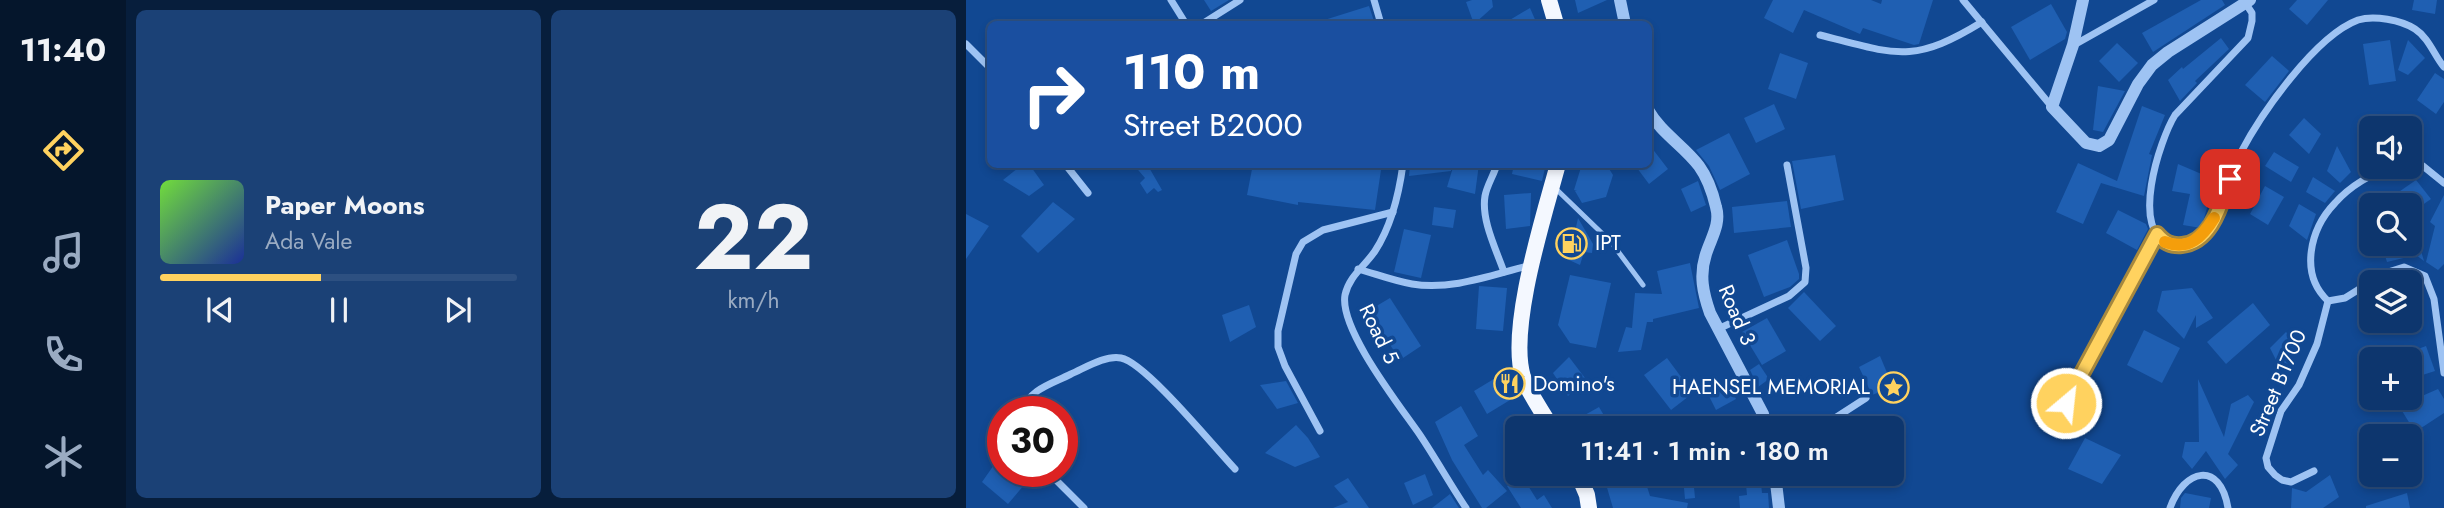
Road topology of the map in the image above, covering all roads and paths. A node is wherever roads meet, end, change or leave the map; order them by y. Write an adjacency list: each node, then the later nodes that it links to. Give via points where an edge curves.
1 (1171, 0): 10 (street)
2 (1240, 0): 11 (street)
3 (1374, 0): 12 (street)
4 (1549, 0): 13 (highway)
5 (1620, 0): 14 (street)
6 (1963, 0): 15 (street)
7 (2083, 0): 18 (street)
8 (2154, 0): 18 (street)
9 (2248, 2): 21 (street, via 2152,65 2103,145 2087,143); 34 (street, via 2252,13 2248,38 2186,102 2164,136 2151,192 2151,219)
10 (1184, 21)
11 (1207, 21)
12 (1380, 21)
13 (1555, 21)
14 (1624, 21)
15 (1982, 22): 16 (street, via 1942,45 1903,54); 21 (street)
16 (1820, 35)
17 (966, 44): 19 (street)
18 (2073, 45): 21 (street)
19 (987, 65)
20 (2444, 67): 34 (street, via 2415,29 2377,19 2362,18 2349,24 2329,38 2277,96 2240,155 2220,208 2203,235 2180,245 2164,242)
21 (2052, 107)
22 (1652, 116): 40 (street, Road 3, via 1700,167 1717,209 1715,233 1702,272 1704,297)
23 (1787, 165): 40 (street, via 1805,282 1789,296)
24 (2422, 166): 30 (street)
25 (1068, 168): 32 (street)
26 (1402, 168): 33 (street, Road 5)
27 (1496, 168): 37 (street, via 1485,193 1484,211)
28 (1557, 168): 31 (highway)
29 (2365, 179): 39 (street, via 2333,204 2311,247 2314,282)
30 (2444, 183)
31 (1552, 185): 35 (highway); 38 (lane, via 1611,242)
32 (1088, 193)
33 (1393, 212): 36 (street, Road 5, via 1377,248); 48 (street, via 1323,230 1303,242 1296,254 1278,346)
34 (2157, 234): 44 (street)
35 (1532, 264): 37 (street); 45 (highway, via 1519,358 1524,379)
36 (1358, 270): 37 (street, via 1424,285); 55 (street, Road 5, via 1346,294 1348,319 1366,356)
37 (1504, 272)
38 (1643, 285)
39 (2328, 301): 41 (street, via 2345,298 2385,273 2404,267 2426,276 2434,299); 50 (street, Street B1700, via 2317,344 2299,385 2281,411 2266,457 2268,467 2282,480 2291,482)
40 (1718, 329): 46 (street, Road 3)
41 (2444, 373)
42 (1031, 396): 49 (street, via 1101,361 1128,360)
43 (1866, 398): 47 (street)
44 (2066, 403)
45 (1545, 416)
46 (1764, 416)
47 (1838, 416)
48 (1320, 431)
49 (1235, 469)
50 (2314, 471)
51 (1583, 486): 56 (highway)
52 (1776, 486): 57 (street)
53 (1062, 487): 54 (street)
54 (1084, 508)
55 (1465, 508)
56 (1589, 508)
57 (1779, 508)
58 (2170, 508): 59 (street, via 2188,481 2209,475 2221,484)
59 (2228, 508)

